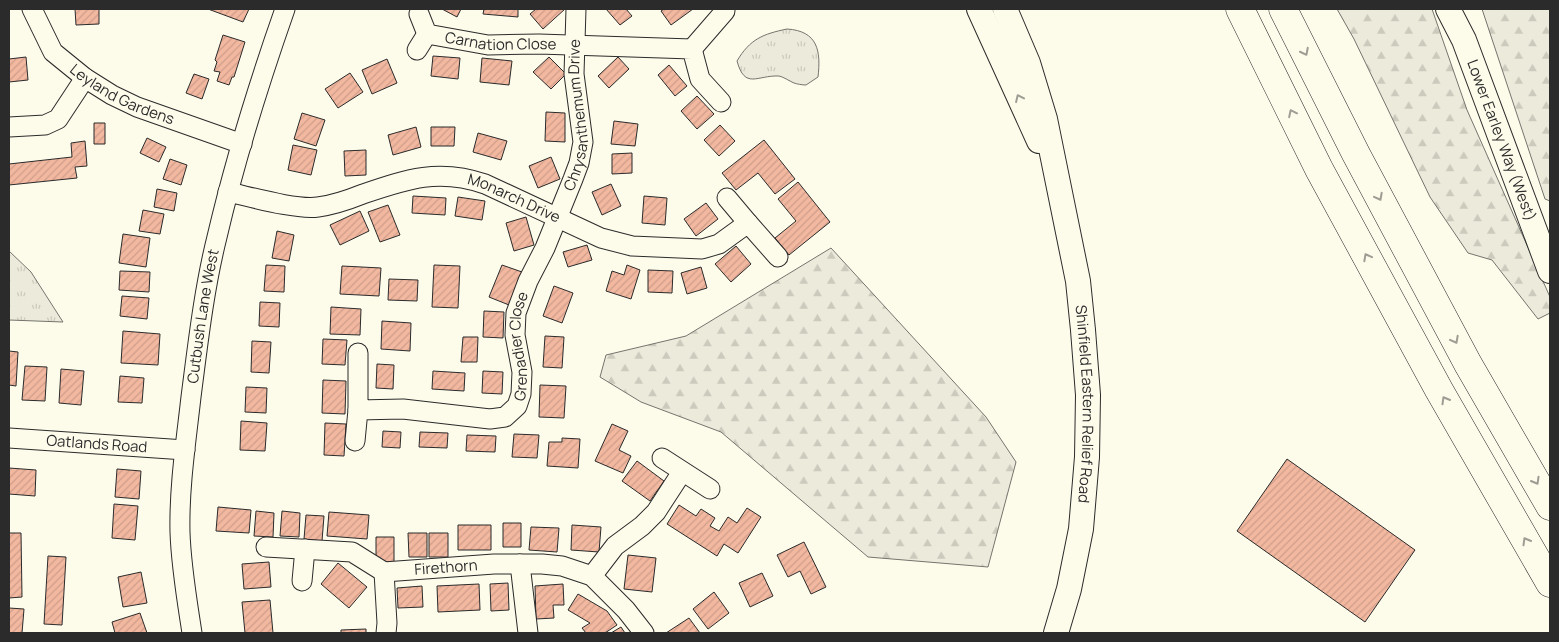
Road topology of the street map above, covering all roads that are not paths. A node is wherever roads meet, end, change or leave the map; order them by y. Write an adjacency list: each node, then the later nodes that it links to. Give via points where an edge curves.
1 (32, 9): 15 (street, Leyland Gardens, via 53,52)
2 (285, 9): 18 (street, Cutbush Lane West)
3 (576, 9): 13 (street, Chrysanthemum Drive)
4 (979, 9): 19 (main road, Shinfield Eastern Relief Road, one-way to 4)
5 (1005, 9): 19 (main road, Shinfield Eastern Relief Road, via 1028,63 1045,119)
6 (1240, 9): 41 (highway, one-way to 6, via 1439,390 1319,169)
7 (1283, 9): 34 (highway, one-way to 34, via 1356,154)
8 (1448, 9): 12 (main road, Lower Earley Way (West))
9 (1459, 9): 12 (main road, Lower Earley Way (West))
10 (725, 11): 14 (street)
11 (419, 14): 13 (street, Carnation Close, via 422,42)
12 (1464, 40): 25 (main road, Lower Earley Way (West))
13 (575, 45): 14 (street, Carnation Close); 22 (street, Chrysanthemum Drive, via 574,74 583,142 579,163)
14 (692, 49): 16 (street, via 700,79)
15 (85, 78): 17 (street, via 58,119 45,125); 18 (street, Leyland Gardens, via 112,96 137,107)
16 (720, 102)
17 (9, 127)
18 (242, 144): 20 (street, Cutbush Lane West)
19 (1055, 174): 46 (main road, Shinfield Eastern Relief Road, via 1078,281 1088,395 1081,529 1070,589)
20 (228, 192): 22 (street, Monarch Drive, via 315,208 418,177 468,178); 30 (street, Cutbush Lane West, via 216,239 198,343)
21 (727, 198): 23 (street)
22 (557, 218): 23 (street, Monarch Drive, via 601,238 632,246 685,250 718,244); 27 (street, Grenadier Close, via 516,313 521,394 516,406 505,417 490,419 403,409)
23 (748, 223): 24 (street)
24 (778, 257)
25 (1550, 271)
26 (358, 353): 27 (street)
27 (358, 410): 29 (street)
28 (9, 438): 30 (street, Oatlands Road)
29 (355, 441)
30 (184, 450): 42 (street, Cutbush Lane West, via 180,534)
31 (662, 458): 32 (street)
32 (682, 472): 33 (street); 39 (street, via 656,512 615,546)
33 (710, 488)
34 (1550, 506)
35 (266, 546): 36 (street)
36 (305, 549): 38 (street, via 352,552); 40 (street)
37 (520, 564): 38 (street, Firethorn); 39 (street, Firethorn, via 562,566); 44 (street)
38 (384, 572): 43 (street)
39 (592, 576): 45 (street, Firethorn)
40 (302, 581)
41 (1550, 583)
42 (192, 633)
43 (386, 633)
44 (528, 633)
45 (644, 633)
46 (1056, 633)

